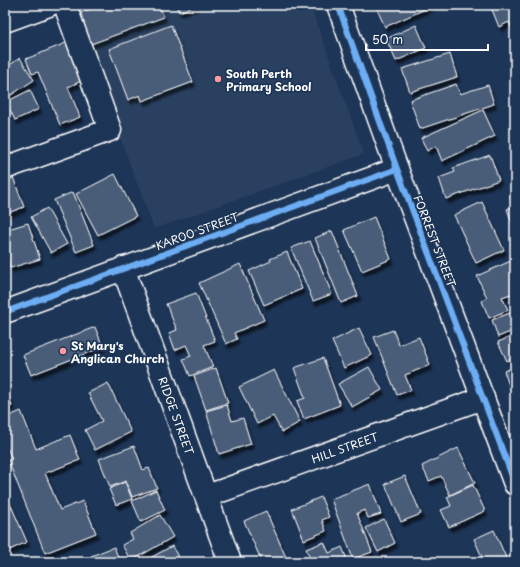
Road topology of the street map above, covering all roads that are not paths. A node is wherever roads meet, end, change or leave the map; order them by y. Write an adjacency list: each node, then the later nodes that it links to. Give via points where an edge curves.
1 (49, 5): 4 (street)
2 (65, 5): 5 (street, via 110,130)
3 (338, 5): 6 (street, FORREST STREET)
4 (5, 21)
5 (5, 168)
6 (397, 169): 7 (street, KAROO STREET); 9 (street, FORREST STREET)
7 (123, 268): 8 (street, KAROO STREET); 11 (street, RIDGE STREET)
8 (5, 312)
9 (483, 398): 10 (street, FORREST STREET); 11 (street, HILL STREET)
10 (515, 484)
11 (207, 496): 12 (street, RIDGE STREET)
12 (230, 562)

